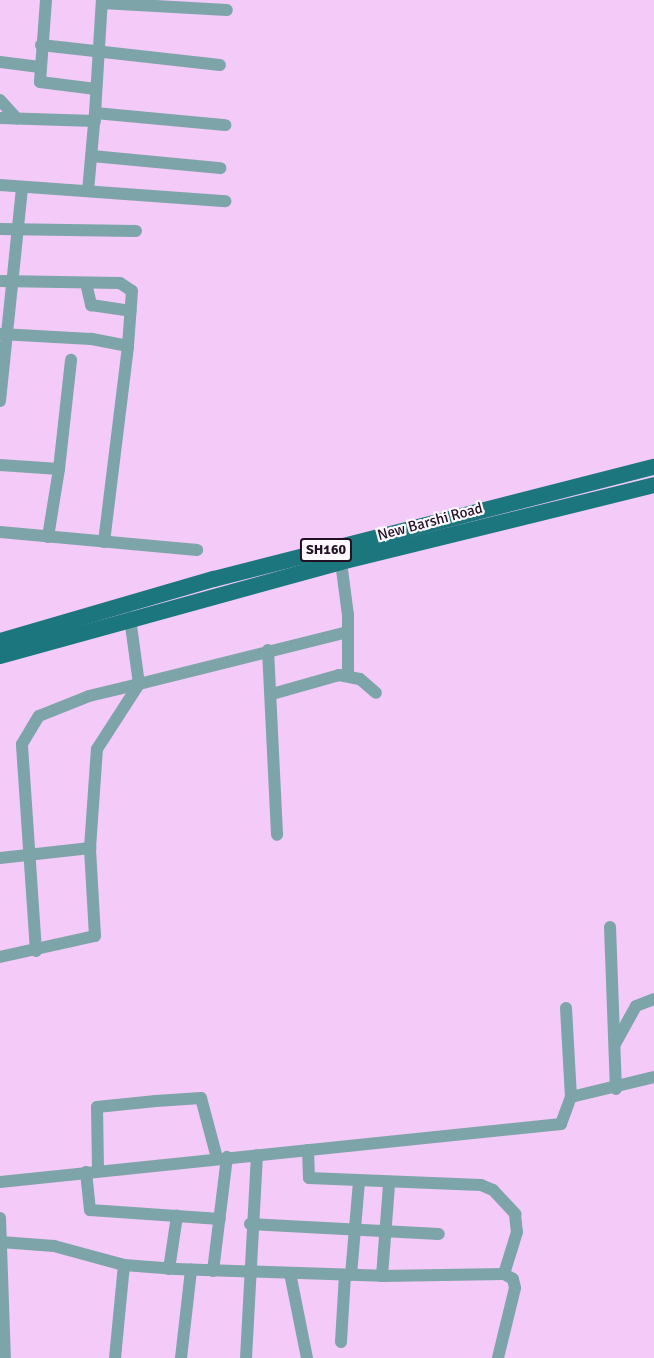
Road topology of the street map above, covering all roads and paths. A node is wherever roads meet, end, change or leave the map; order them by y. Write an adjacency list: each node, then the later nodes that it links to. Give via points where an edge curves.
1 (46, 0): 4 (street)
2 (102, 1): 3 (street); 5 (street)
3 (226, 10)
4 (41, 45): 5 (street); 8 (street)
5 (100, 52): 7 (street); 9 (street)
6 (0, 62): 8 (street)
7 (220, 65)
8 (40, 67): 9 (street, via 40,82)
9 (96, 89): 11 (street)
10 (0, 100): 13 (street)
11 (95, 117): 13 (street); 14 (street); 15 (street)
12 (0, 118): 13 (street)
13 (17, 119)
14 (225, 125)
15 (92, 156): 16 (street); 19 (street)
16 (220, 168)
17 (0, 185): 18 (street)
18 (22, 187): 19 (street); 22 (street)
19 (88, 190): 20 (street)
20 (225, 201)
21 (0, 229): 22 (street)
22 (18, 229): 23 (street); 25 (street)
23 (136, 231)
24 (0, 281): 25 (street)
25 (14, 282): 26 (street); 28 (street)
26 (87, 283): 27 (street, via 91,305); 27 (street, via 126,284 132,291)
27 (131, 310): 29 (street)
28 (4, 335): 29 (street, via 100,340); 31 (street)
29 (128, 346): 38 (street)
30 (71, 360): 34 (street)
31 (0, 401)
32 (0, 465): 34 (street)
33 (654, 467): 43 (main road, New Barshi Road / SH160, via 214,579)
34 (59, 469): 37 (street)
35 (654, 485): 40 (main road, New Barshi Road / SH160)
36 (0, 532): 37 (street)
37 (48, 537): 38 (street)
38 (104, 542): 39 (street)
39 (197, 550)
40 (341, 562): 41 (main road, New Barshi Road / SH160); 42 (street)
41 (130, 618): 45 (main road, New Barshi Road / SH160); 47 (street)
42 (348, 632): 44 (street); 46 (street)
43 (0, 641)
44 (268, 650): 47 (street); 49 (street)
45 (0, 656)
46 (348, 676): 48 (street); 49 (street)
47 (139, 684): 51 (street, via 97,749); 52 (street, via 89,696 39,716 26,732 22,744)
48 (376, 693)
49 (272, 694): 50 (street)
50 (277, 834)
51 (90, 848): 52 (street); 55 (street, via 95,936)
52 (32, 855): 53 (street); 55 (street)
53 (0, 858)
54 (610, 927): 59 (street)
55 (36, 951): 56 (street)
56 (0, 957)
57 (654, 999): 59 (street, via 636,1006)
58 (566, 1008): 62 (street)
59 (615, 1044): 61 (street)
60 (654, 1077): 61 (street)
61 (616, 1089): 62 (street)
62 (571, 1097): 63 (street, via 561,1124)
63 (308, 1150): 64 (street); 68 (street, via 309,1178)
64 (257, 1155): 65 (street); 73 (street)
65 (222, 1158): 66 (street); 66 (street, via 201,1098 156,1101 97,1107); 72 (street)
66 (92, 1171): 67 (street); 70 (street, via 90,1209)
67 (0, 1182)
68 (359, 1182): 69 (street); 74 (street)
69 (389, 1185): 75 (street); 84 (street, via 481,1185 504,1197 515,1214 517,1232)
70 (177, 1216): 72 (street); 79 (street)
71 (0, 1218): 77 (street)
72 (220, 1219): 81 (street)
73 (250, 1224): 74 (street); 82 (street)
74 (355, 1227): 75 (street); 85 (street)
75 (386, 1232): 76 (street); 86 (street)
76 (439, 1234)
77 (1, 1242): 78 (street, via 54,1246); 87 (street)
78 (124, 1265): 79 (street); 90 (street)
79 (169, 1269): 80 (street)
80 (190, 1270): 81 (street); 91 (street)
81 (213, 1271): 82 (street)
82 (249, 1272): 83 (street); 92 (street)
83 (290, 1273): 85 (street); 93 (street)
84 (504, 1274): 86 (street); 94 (street, via 513,1279 515,1288)
85 (348, 1275): 86 (street); 88 (street)
86 (382, 1276)
87 (2, 1326): 89 (street)
88 (341, 1342)
89 (5, 1358)
90 (115, 1358)
91 (181, 1358)
92 (246, 1358)
93 (307, 1358)
94 (498, 1358)

